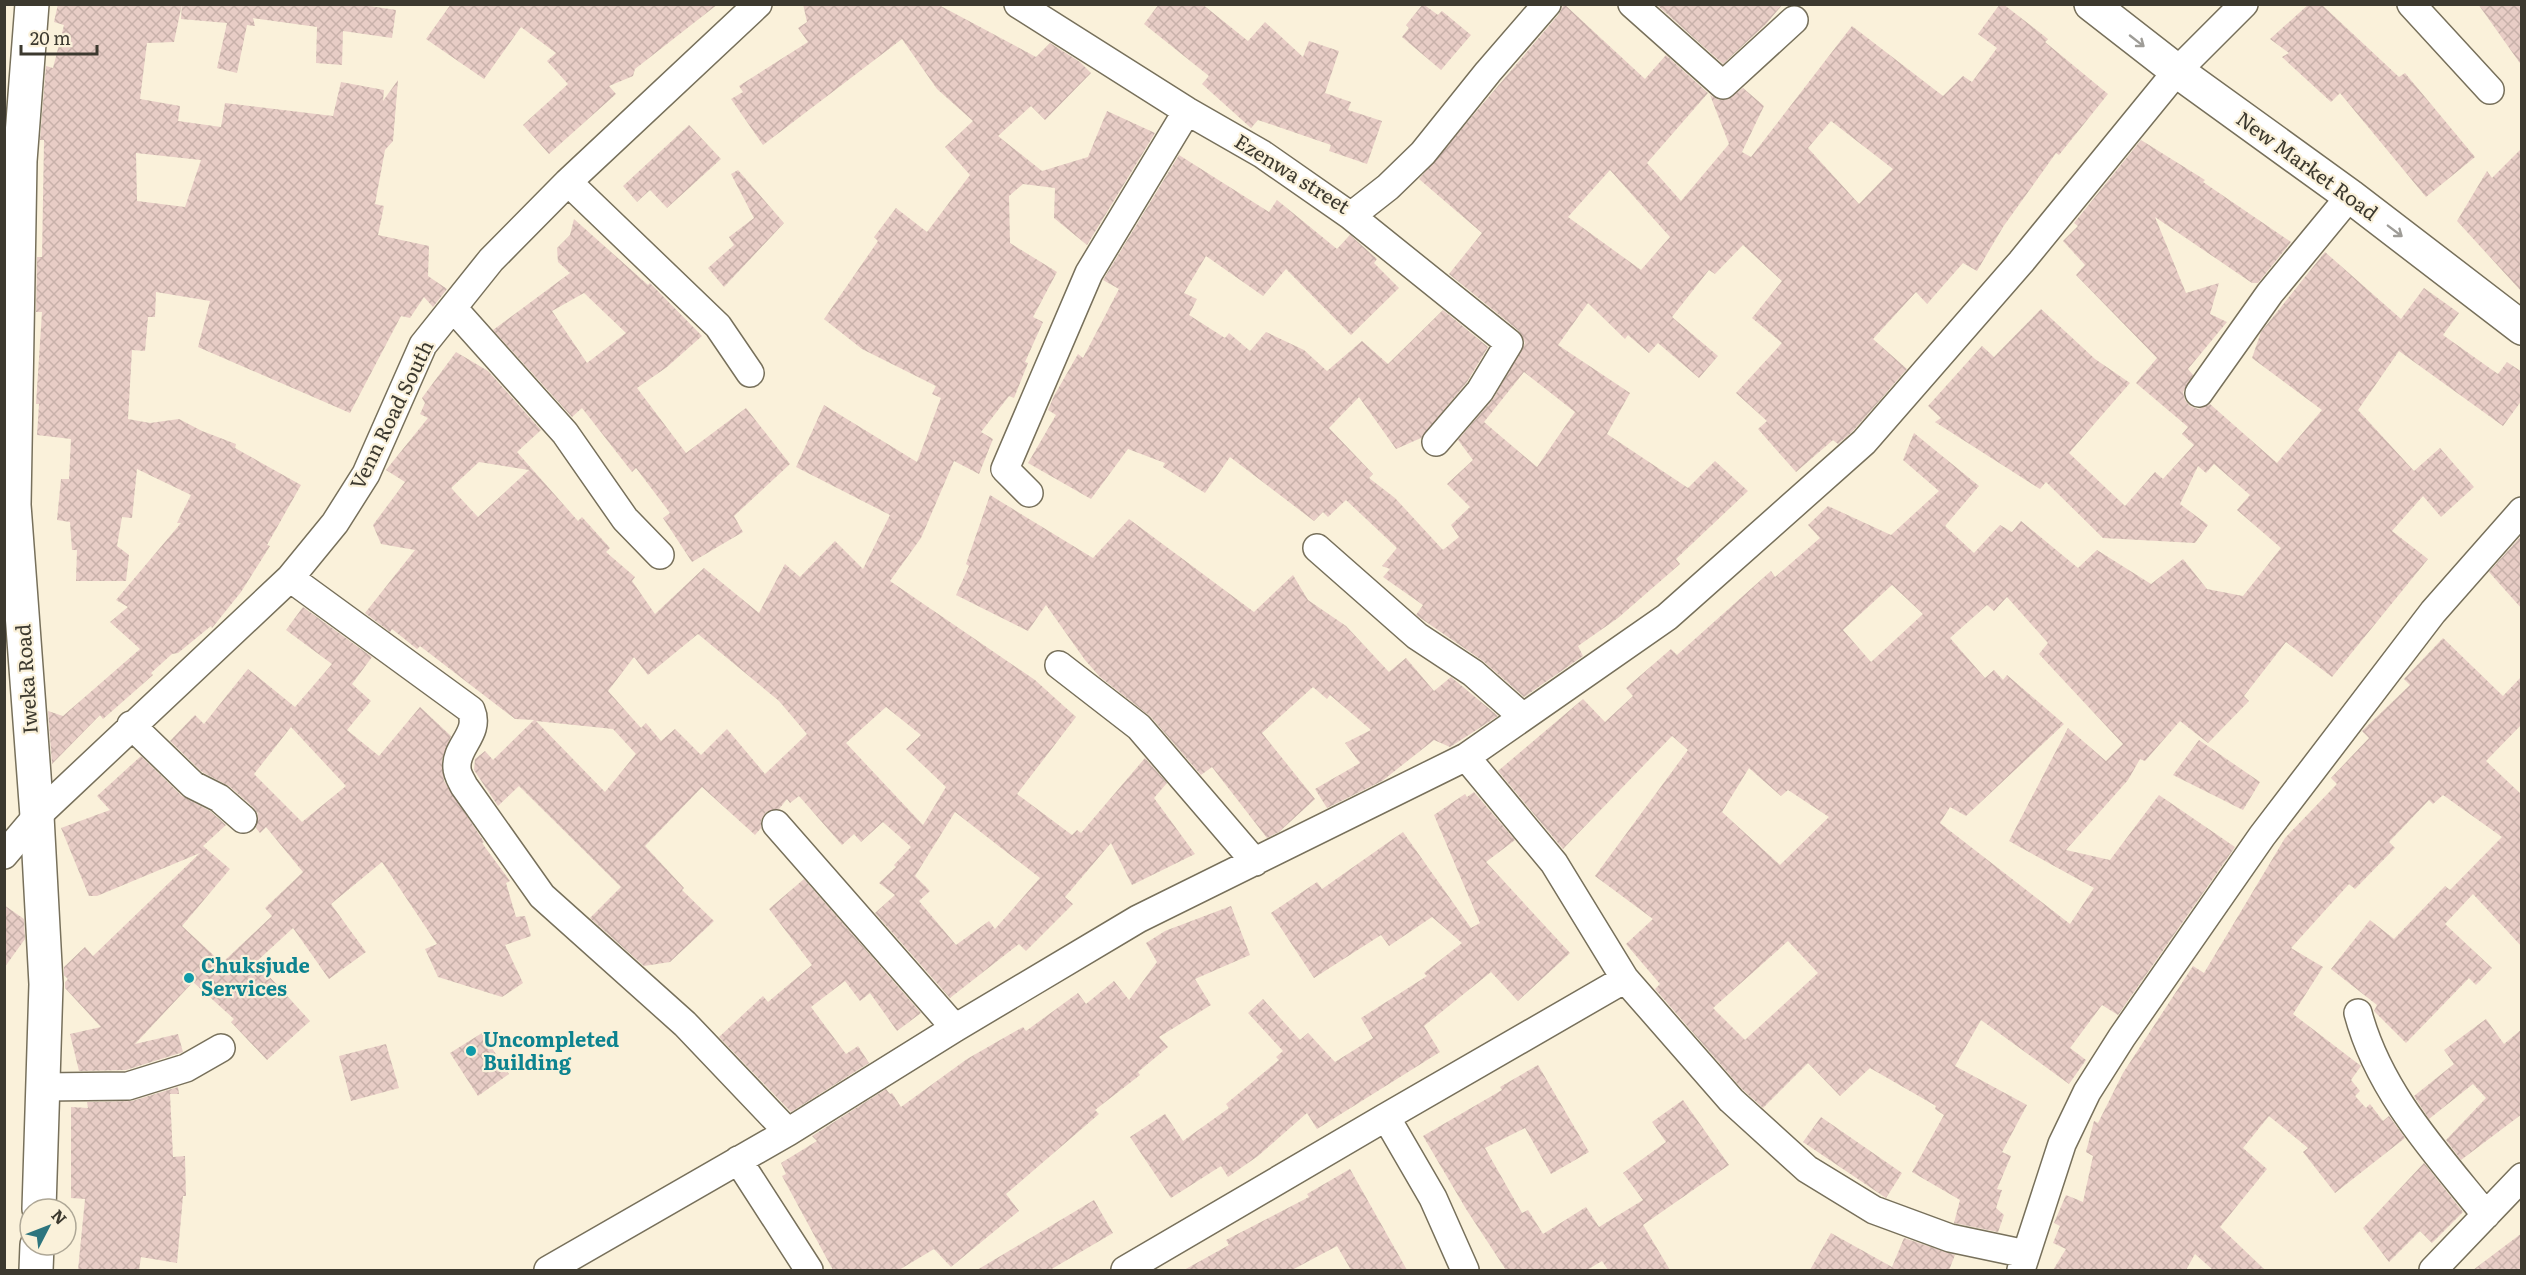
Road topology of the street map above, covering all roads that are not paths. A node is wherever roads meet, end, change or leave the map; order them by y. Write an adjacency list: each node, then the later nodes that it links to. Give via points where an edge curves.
1 (32, 4): 30 (main road, Iweka Road, via 20,160 14,505)
2 (758, 4): 13 (street, Venn Road South)
3 (1018, 4): 12 (street, Ezenwa street)
4 (1547, 4): 15 (street, Ezenwa street, via 1423,153)
5 (1632, 4): 9 (street, via 1723,85)
6 (2091, 4): 10 (main road, New Market Road, one-way to 10)
7 (2244, 4): 10 (street)
8 (2411, 4): 11 (street)
9 (1794, 20)
10 (2176, 71): 14 (main road, New Market Road); 27 (street, via 2021,262 1864,442 1667,617)
11 (2490, 90)
12 (1187, 111): 15 (street, Ezenwa street, via 1263,154); 21 (street, via 1089,273 1005,469)
13 (568, 182): 16 (street, Venn Road South, via 491,260); 18 (street, via 718,326)
14 (2350, 196): 17 (main road, New Market Road, one-way to 17); 19 (street, via 2270,293)
15 (1351, 216): 20 (street, via 1509,343 1480,391)
16 (453, 308): 24 (street, via 566,433 625,519); 25 (street, Venn Road South, via 423,345 366,474 335,523)
17 (2522, 328)
18 (750, 373)
19 (2199, 393)
20 (1436, 442)
21 (1029, 493)
22 (2522, 511): 46 (street, via 2433,612 2262,836 2122,1037 2087,1092 2062,1144)
23 (1317, 548): 27 (street, via 1417,636 1473,673)
24 (660, 555)
25 (290, 578): 28 (street, Venn Road South); 41 (street, via 471,710 475,724 457,761 457,770 464,786 542,896 685,1024)
26 (1059, 665): 34 (street, via 1139,727)
27 (1523, 717): 29 (street)
28 (131, 725): 30 (street, Venn Road South); 31 (street, via 193,785 219,798)
29 (1466, 757): 34 (street); 35 (street, via 1554,863)
30 (37, 816): 33 (street, Venn Road South); 39 (main road, Iweka Road, via 46,984)
31 (243, 819)
32 (776, 824): 37 (street)
33 (4, 855)
34 (1255, 862): 37 (street, via 1138,919)
35 (1625, 979): 40 (street); 46 (street, via 1731,1100 1807,1169 1874,1210)
36 (2358, 1013): 45 (street, via 2363,1032 2404,1114)
37 (955, 1028): 41 (street)
38 (221, 1048): 39 (street, via 186,1068 128,1086)
39 (44, 1087): 44 (main road, Iweka Road)
40 (1386, 1117): 49 (street); 50 (street, via 1433,1198)
41 (788, 1132): 42 (street)
42 (738, 1160): 47 (street); 48 (street)
43 (2522, 1178): 45 (street)
44 (39, 1197)
45 (2486, 1215): 51 (street)
46 (2023, 1262)
47 (548, 1270)
48 (809, 1270)
49 (1125, 1270)
50 (1465, 1270)
51 (2433, 1270)

